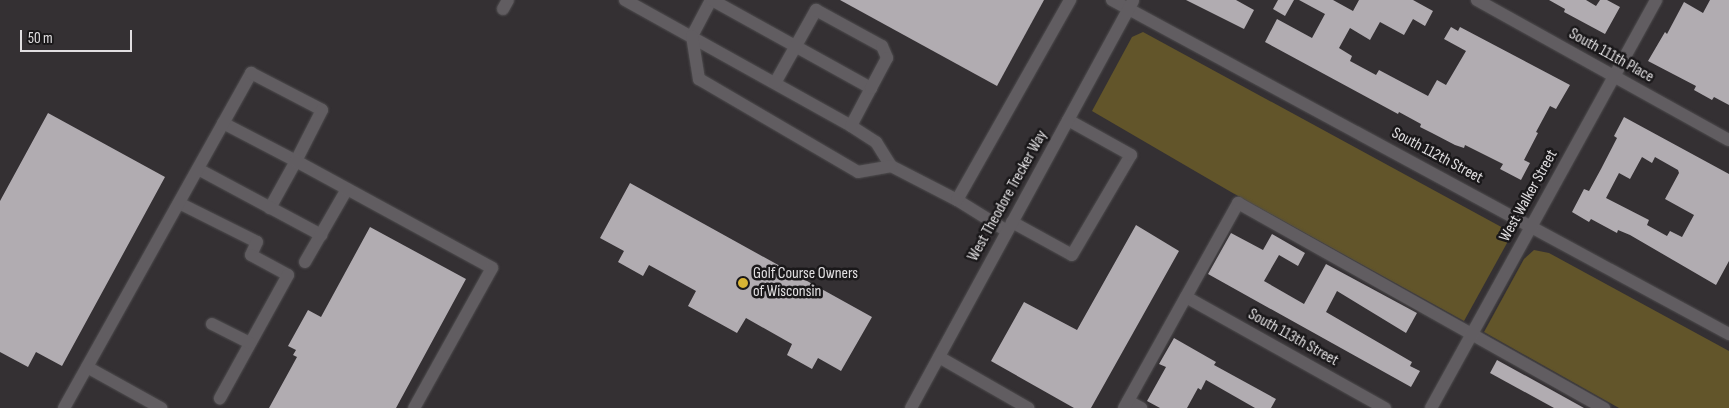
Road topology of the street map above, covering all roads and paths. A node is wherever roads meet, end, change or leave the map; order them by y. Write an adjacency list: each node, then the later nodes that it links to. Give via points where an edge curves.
1 (626, 0): 8 (street)
2 (712, 0): 8 (street); 9 (street)
3 (1070, 0): 21 (street)
4 (1112, 0): 7 (street, South 112th Street)
5 (1477, 0): 10 (street, South 111th Place)
6 (1656, 0): 10 (street, West Walker Street)
7 (1131, 4): 13 (street, West Theodore Trecker Way); 24 (street, South 112th Street)
8 (692, 36): 11 (street); 18 (street, via 699,79 858,172)
9 (796, 46): 11 (street); 12 (street); 12 (street, via 816,10 882,46 888,58)
10 (1614, 76): 16 (street, South 111th Place); 24 (street, West Walker Street)
11 (775, 83): 15 (street)
12 (871, 88): 15 (street)
13 (1068, 120): 25 (street, West Theodore Trecker Way); 25 (street, via 1131,154 1072,255)
14 (224, 123): 17 (street); 17 (street, via 251,74 322,110); 19 (street)
15 (851, 126): 18 (street, via 876,142)
16 (1729, 140)
17 (296, 161): 20 (street); 23 (street)
18 (891, 166): 21 (street)
19 (198, 170): 22 (street); 23 (street)
20 (347, 189): 26 (street); 39 (street, via 492,268)
21 (957, 200): 25 (street)
22 (179, 203): 32 (street, via 258,242 251,254 288,275); 34 (street)
23 (270, 208): 26 (street)
24 (1532, 226): 30 (street, West Walker Street); 31 (street, South 112th Street)
25 (1010, 227): 33 (street, West Theodore Trecker Way)
26 (321, 235): 27 (street)
27 (305, 262)
28 (1186, 297): 30 (street, via 1238,203); 36 (street); 43 (street, South 113th Street)
29 (212, 324): 32 (street)
30 (1472, 334): 44 (street, West Walker Street); 45 (street)
31 (1729, 334)
32 (250, 344): 35 (street)
33 (939, 357): 40 (street, West Theodore Trecker Way); 41 (street)
34 (87, 367): 37 (street); 38 (street)
35 (220, 398)
36 (1126, 404): 42 (street)
37 (64, 408)
38 (161, 408)
39 (414, 408)
40 (911, 408)
41 (1028, 408)
42 (1141, 408)
43 (1385, 408)
44 (1431, 408)
45 (1604, 408)

